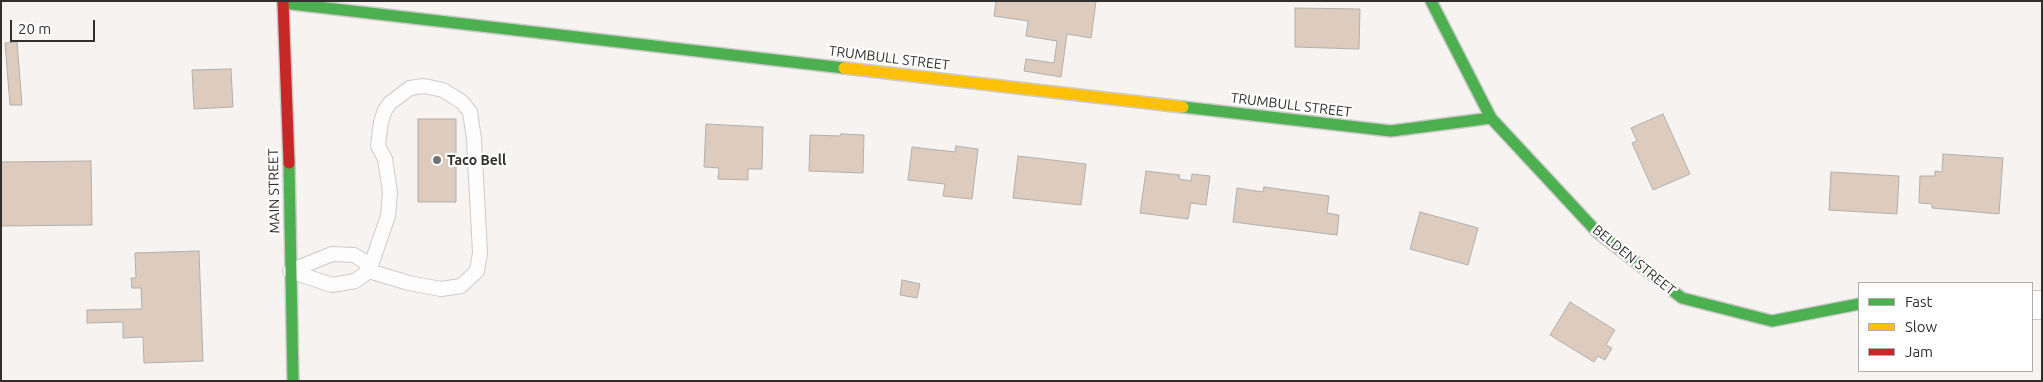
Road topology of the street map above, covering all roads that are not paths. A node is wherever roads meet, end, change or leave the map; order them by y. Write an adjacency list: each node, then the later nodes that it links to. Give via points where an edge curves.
1 (1431, 1): 3 (street, BELDEN STREET)
2 (283, 2): 3 (street, TRUMBULL STREET, via 1391,131); 4 (street, MAIN STREET)
3 (1491, 118): 6 (street, BELDEN STREET, via 1596,232 1682,298 1772,321)
4 (290, 271): 5 (lane, via 332,285 355,281); 5 (lane, via 332,254 354,255 364,262); 7 (street, MAIN STREET)
5 (369, 271): 5 (lane, via 441,289 462,286 477,271 480,252 478,186 470,112 462,102 443,90 424,86 410,88 385,110 378,146 385,159 388,216)
6 (1858, 304)
7 (293, 381)

